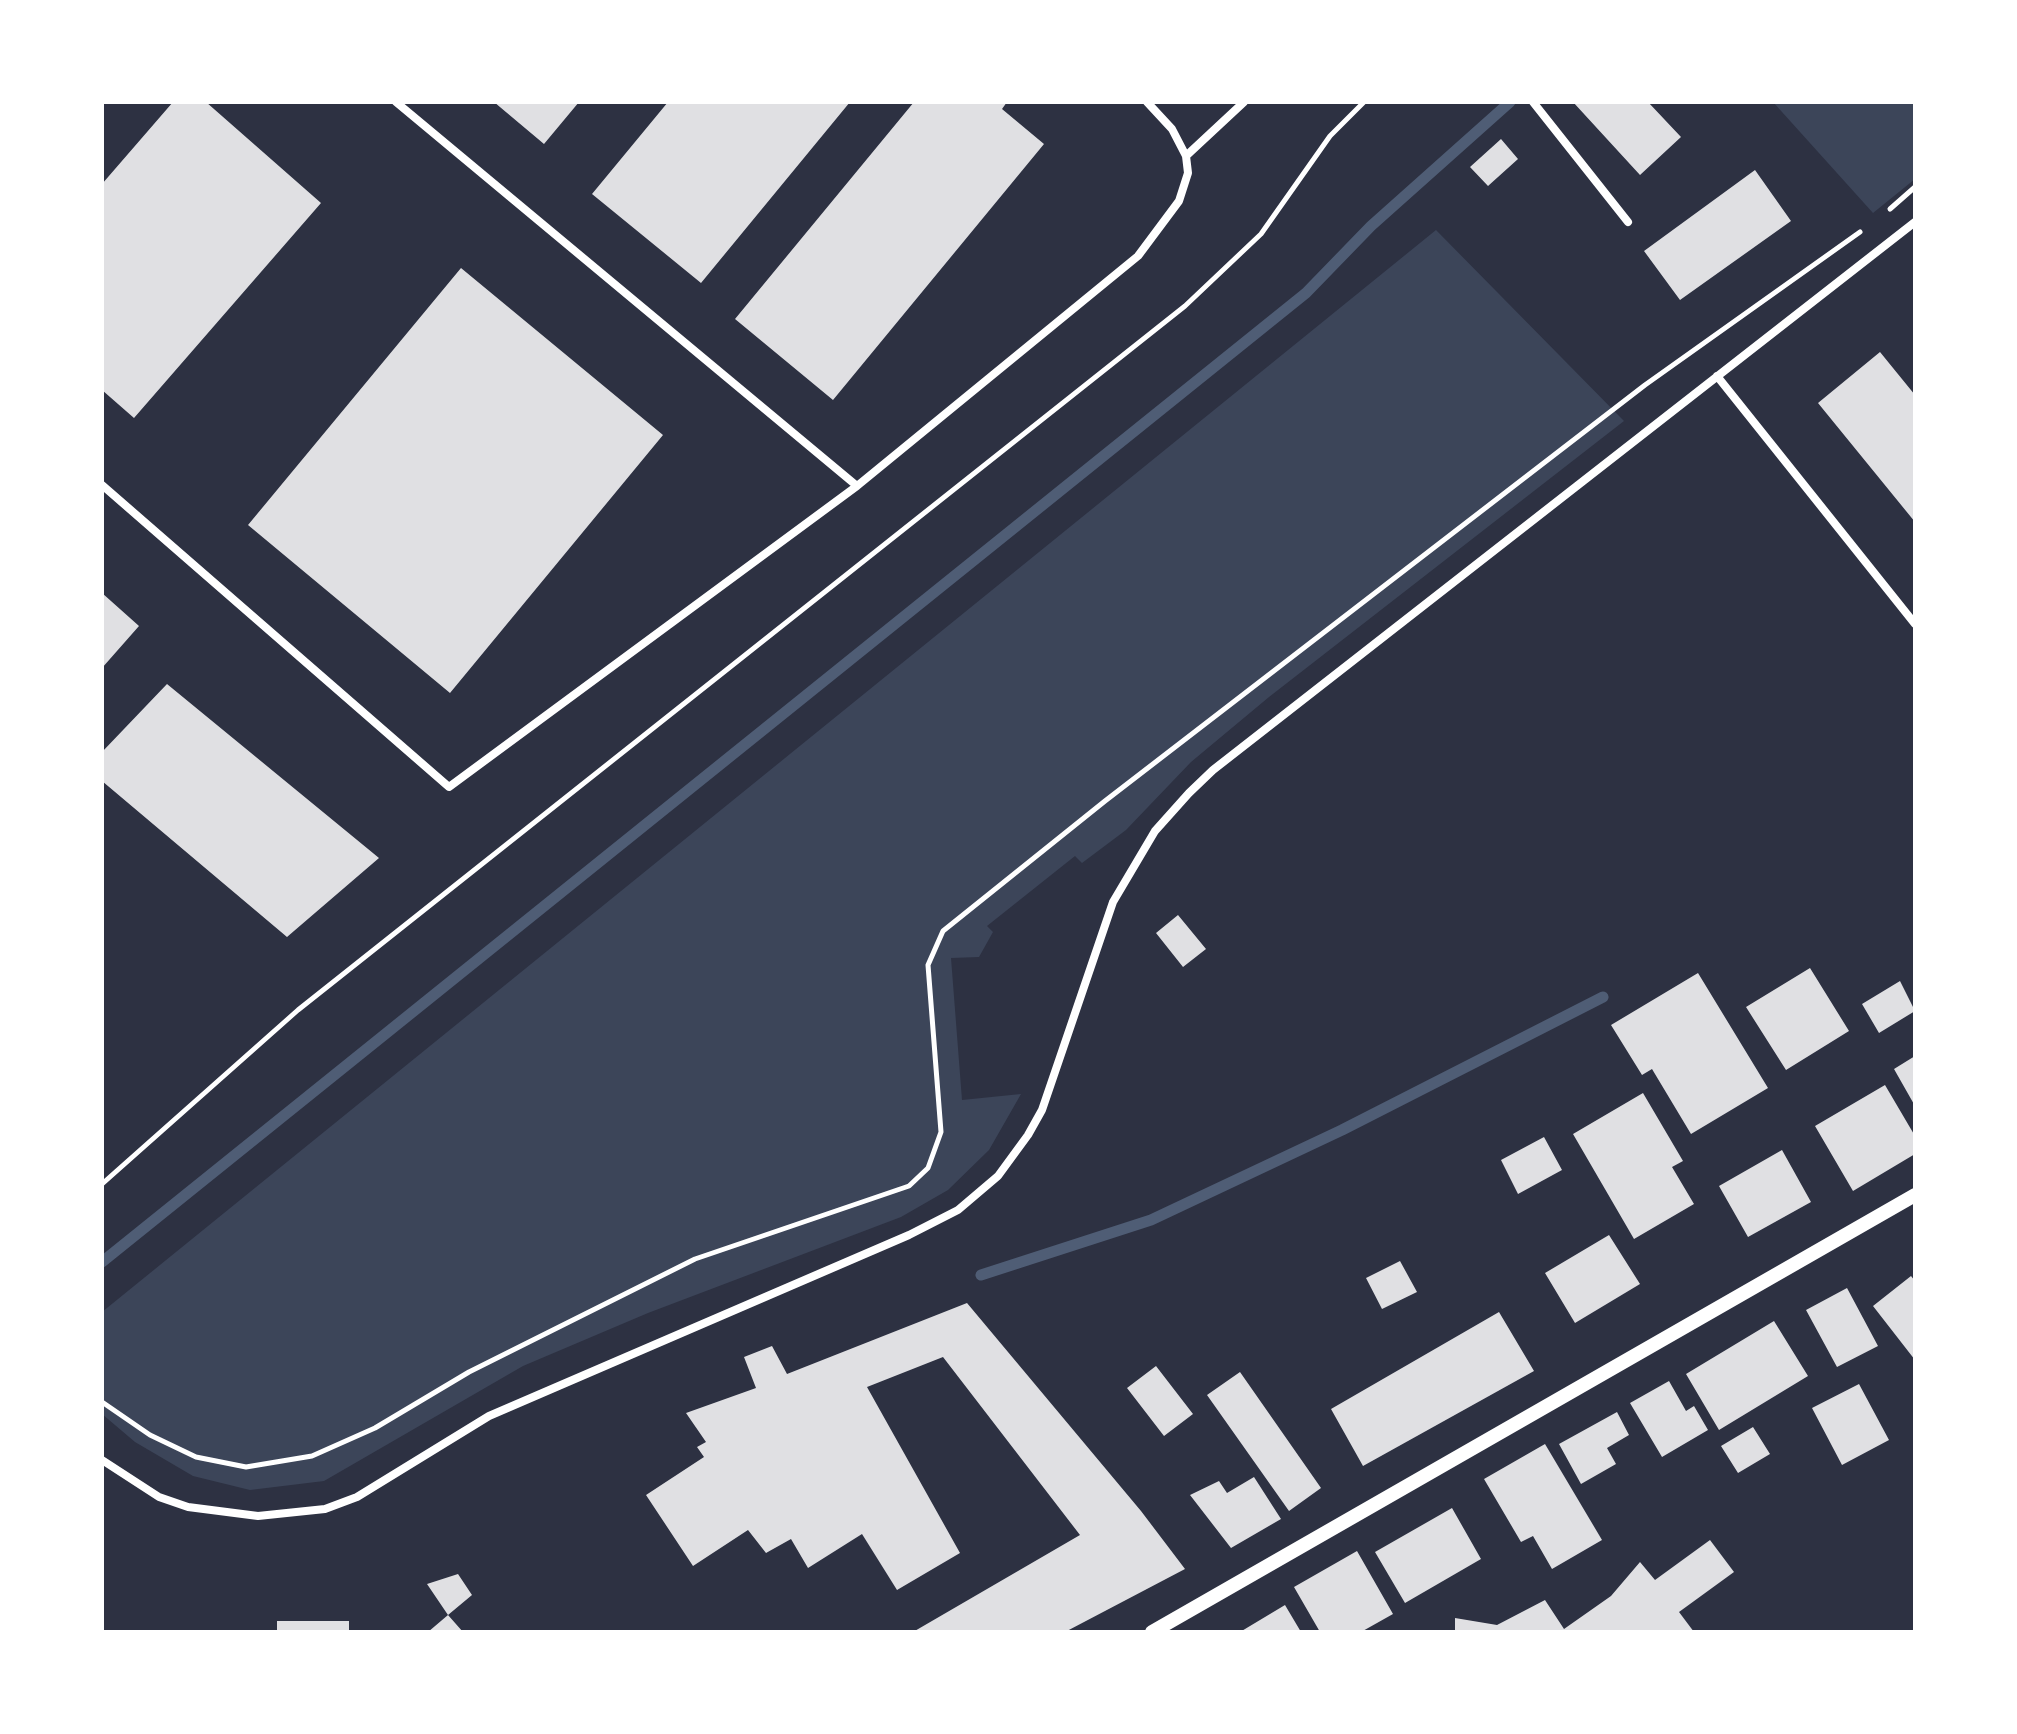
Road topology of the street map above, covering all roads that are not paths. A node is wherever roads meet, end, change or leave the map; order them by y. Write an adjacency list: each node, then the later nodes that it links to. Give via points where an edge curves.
1 (396, 102): 10 (street)
2 (1147, 102): 5 (street, via 1172,129)
3 (1244, 102): 5 (street)
4 (1536, 106): 6 (street)
5 (1186, 156): 10 (street, via 1188,173 1179,201 1138,256)
6 (1628, 222)
7 (1915, 222): 8 (street)
8 (1717, 376): 11 (street); 13 (street, via 1213,770 1167,817 1113,902 1042,1110 1015,1156 958,1210 489,1416 357,1497 325,1509 258,1516 188,1507 159,1497)
9 (102, 485): 10 (street, via 449,787)
10 (857, 486)
11 (1915, 624)
12 (1915, 1195): 14 (street)
13 (102, 1460)
14 (1152, 1632)

